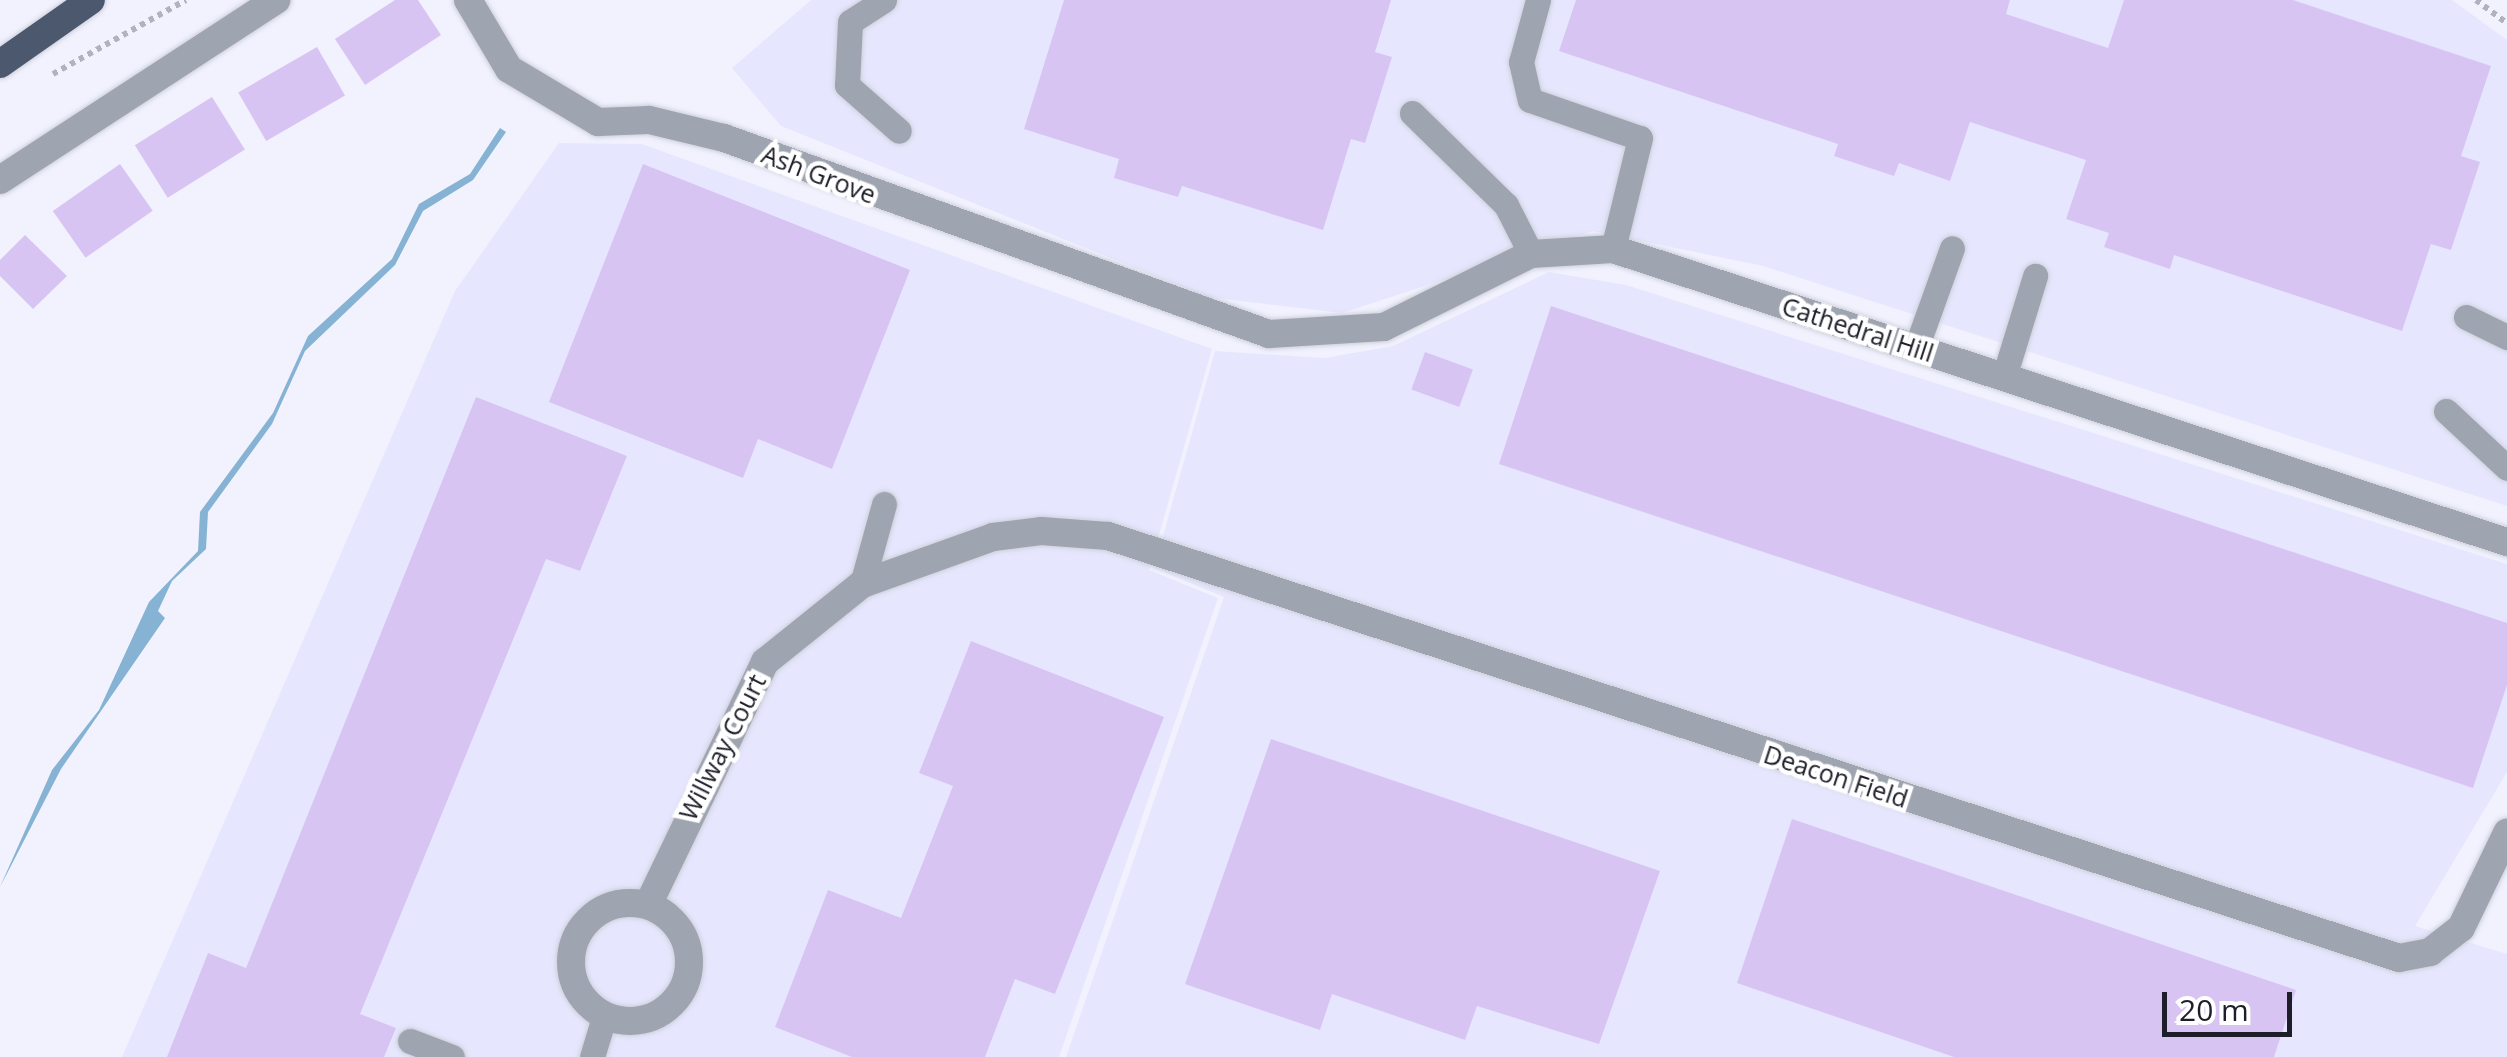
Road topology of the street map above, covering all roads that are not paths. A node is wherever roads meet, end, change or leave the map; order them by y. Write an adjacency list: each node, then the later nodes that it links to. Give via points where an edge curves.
1 (91, 0): 6 (highway)
2 (276, 0): 9 (street)
3 (468, 0): 14 (street, Ash Grove, via 509,69 558,105 598,122 649,120 724,138)
4 (884, 0): 8 (lane, via 850,22 847,86)
5 (1538, 0): 11 (lane, via 1521,62 1530,100 1640,138)
6 (0, 64)
7 (1412, 113): 12 (lane, via 1506,205)
8 (899, 132)
9 (0, 180)
10 (1952, 248): 17 (lane)
11 (1613, 249): 12 (street, Cathedral Hill); 17 (street, Cathedral Hill)
12 (1531, 254): 14 (street, Cathedral Hill, via 1384,327 1269,334)
13 (2035, 276): 18 (lane)
14 (1208, 317)
15 (2466, 317): 16 (lane)
16 (2507, 338)
17 (1916, 348): 18 (street, Cathedral Hill)
18 (2004, 377): 23 (street, Cathedral Hill)
19 (2446, 411): 20 (lane)
20 (2507, 468)
21 (884, 504): 24 (lane)
22 (1108, 536): 24 (street, Willway Court, via 994,537); 25 (street, Deacon Field, via 2399,958 2430,952 2461,928)
23 (2507, 542)
24 (862, 584): 26 (street, Willway Court, via 765,662)
25 (2507, 834)
26 (648, 905): 27 (street, via 608,906 578,934 572,974); 27 (street, via 678,926 686,980 648,1018)
27 (605, 1014): 30 (lane)
28 (410, 1041): 29 (lane)
29 (452, 1057)
30 (592, 1057)

